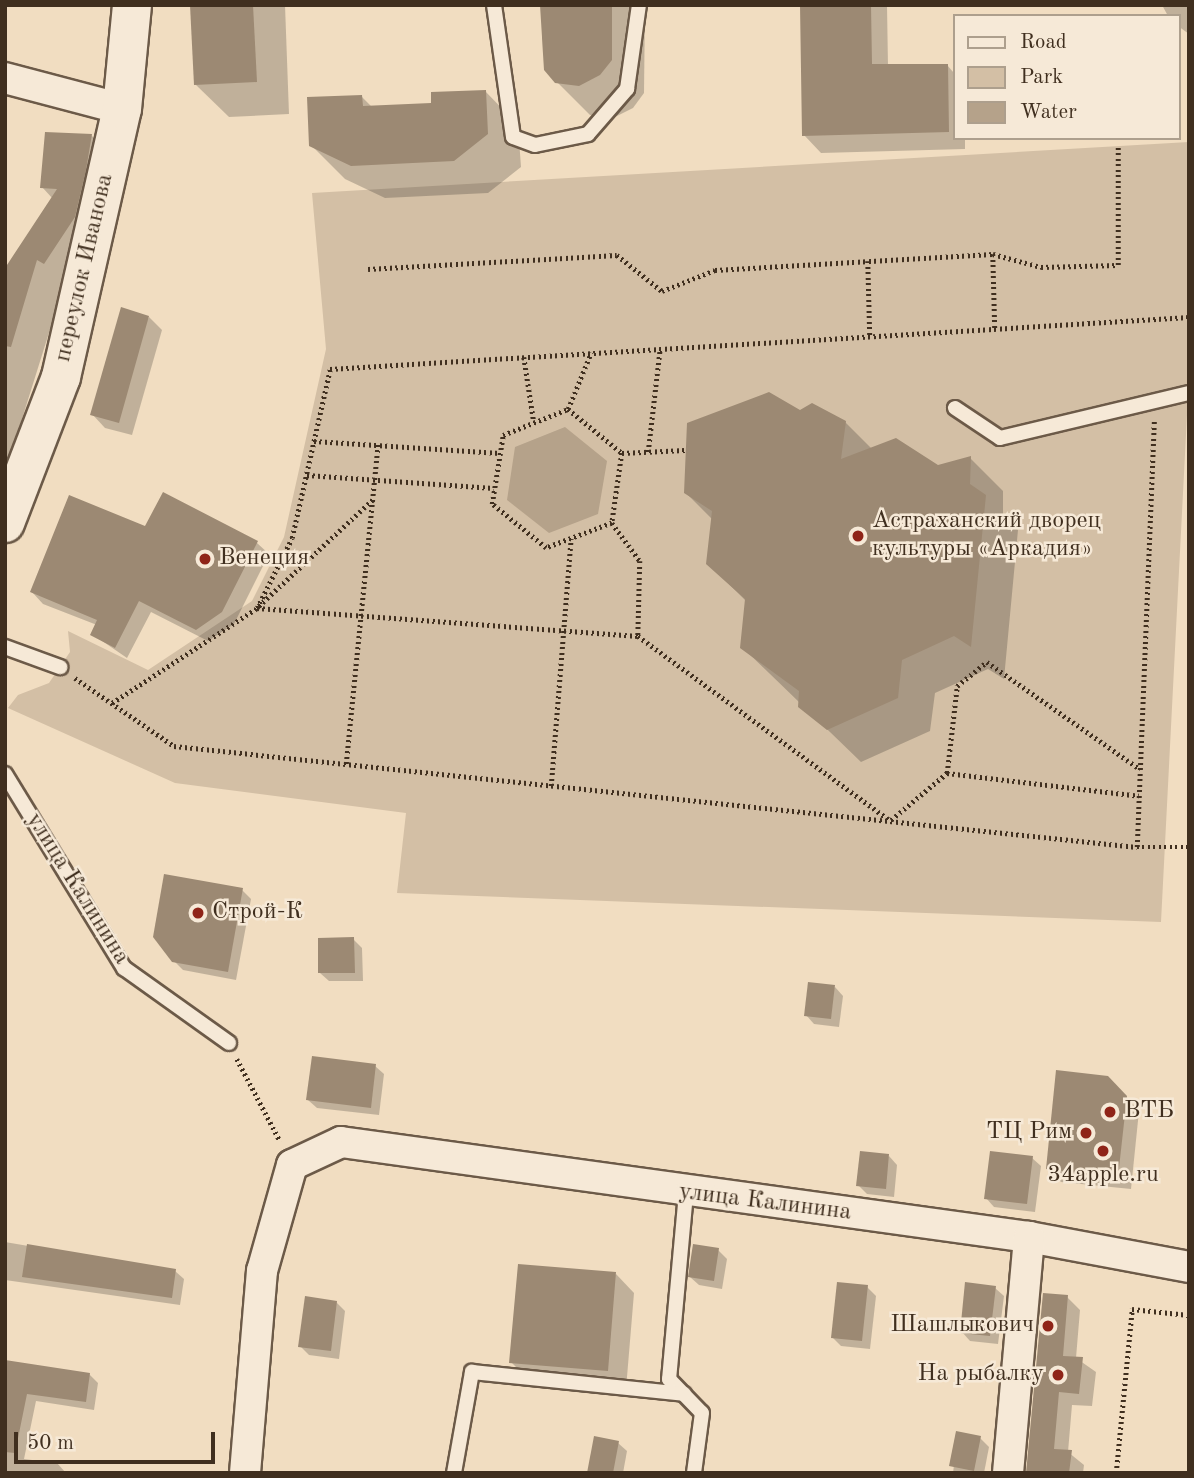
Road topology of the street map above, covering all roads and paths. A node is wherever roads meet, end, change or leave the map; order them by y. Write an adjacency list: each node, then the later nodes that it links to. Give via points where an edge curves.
1 (132, 5): 5 (street, переулок Иванова)
2 (494, 5): 3 (lane, via 513,137 535,145 588,134 627,89)
3 (639, 5)
4 (5, 78): 5 (street)
5 (122, 109): 31 (street, переулок Иванова, via 61,377)
6 (1118, 145): 7 (path, via 1118,265 1041,267)
7 (993, 254): 8 (path); 11 (path)
8 (868, 261): 9 (path, via 715,270 662,291 617,255); 12 (path)
9 (368, 269)
10 (1189, 317): 11 (path)
11 (995, 329): 12 (path)
12 (870, 336): 13 (path)
13 (660, 349): 14 (path); 24 (path)
14 (591, 353): 15 (path); 19 (path)
15 (524, 357): 20 (path); 21 (path, via 330,369)
16 (1189, 393): 17 (lane)
17 (1155, 402): 18 (lane, via 1000,438); 42 (path)
18 (955, 408)
19 (568, 409): 20 (path); 26 (path)
20 (534, 422): 25 (path, via 503,435)
21 (314, 441): 22 (path); 27 (path)
22 (378, 445): 25 (path); 28 (path)
23 (685, 450): 24 (path)
24 (648, 452): 26 (path)
25 (500, 453): 29 (path)
26 (622, 453): 32 (path)
27 (307, 475): 28 (path); 34 (path, via 292,538)
28 (375, 480): 29 (path); 30 (path)
29 (495, 488): 33 (path, via 492,504 547,548)
30 (373, 500): 34 (path); 35 (path)
31 (5, 523)
32 (612, 523): 33 (path); 37 (path, via 640,561)
33 (571, 538): 36 (path)
34 (257, 608): 35 (path); 40 (path)
35 (361, 616): 36 (path); 41 (path)
36 (562, 629): 37 (path); 45 (path)
37 (638, 636): 47 (path)
38 (5, 647): 39 (lane)
39 (60, 667): 40 (path)
40 (112, 703): 41 (path, via 174,746)
41 (346, 764): 45 (path)
42 (1140, 769): 43 (path, via 987,662 957,686); 46 (path)
43 (947, 773): 46 (path); 47 (path)
44 (5, 774): 50 (lane, улица Калинина, via 124,968)
45 (551, 786): 47 (path)
46 (1139, 796): 48 (path)
47 (890, 821): 48 (path)
48 (1137, 847): 49 (path)
49 (1189, 847)
50 (229, 1043): 51 (path)
51 (292, 1165): 52 (street, улица Калинина, via 341,1142); 57 (street, via 262,1270)
52 (687, 1193): 53 (street, улица Калинина); 56 (lane, via 669,1379)
53 (1029, 1237): 54 (street, улица Калинина); 60 (street)
54 (1189, 1267)
55 (1189, 1315): 61 (path, via 1132,1309)
56 (684, 1394): 58 (lane, via 472,1372); 59 (lane, via 702,1413)
57 (245, 1473)
58 (454, 1473)
59 (694, 1473)
60 (1008, 1473)
61 (1116, 1473)

